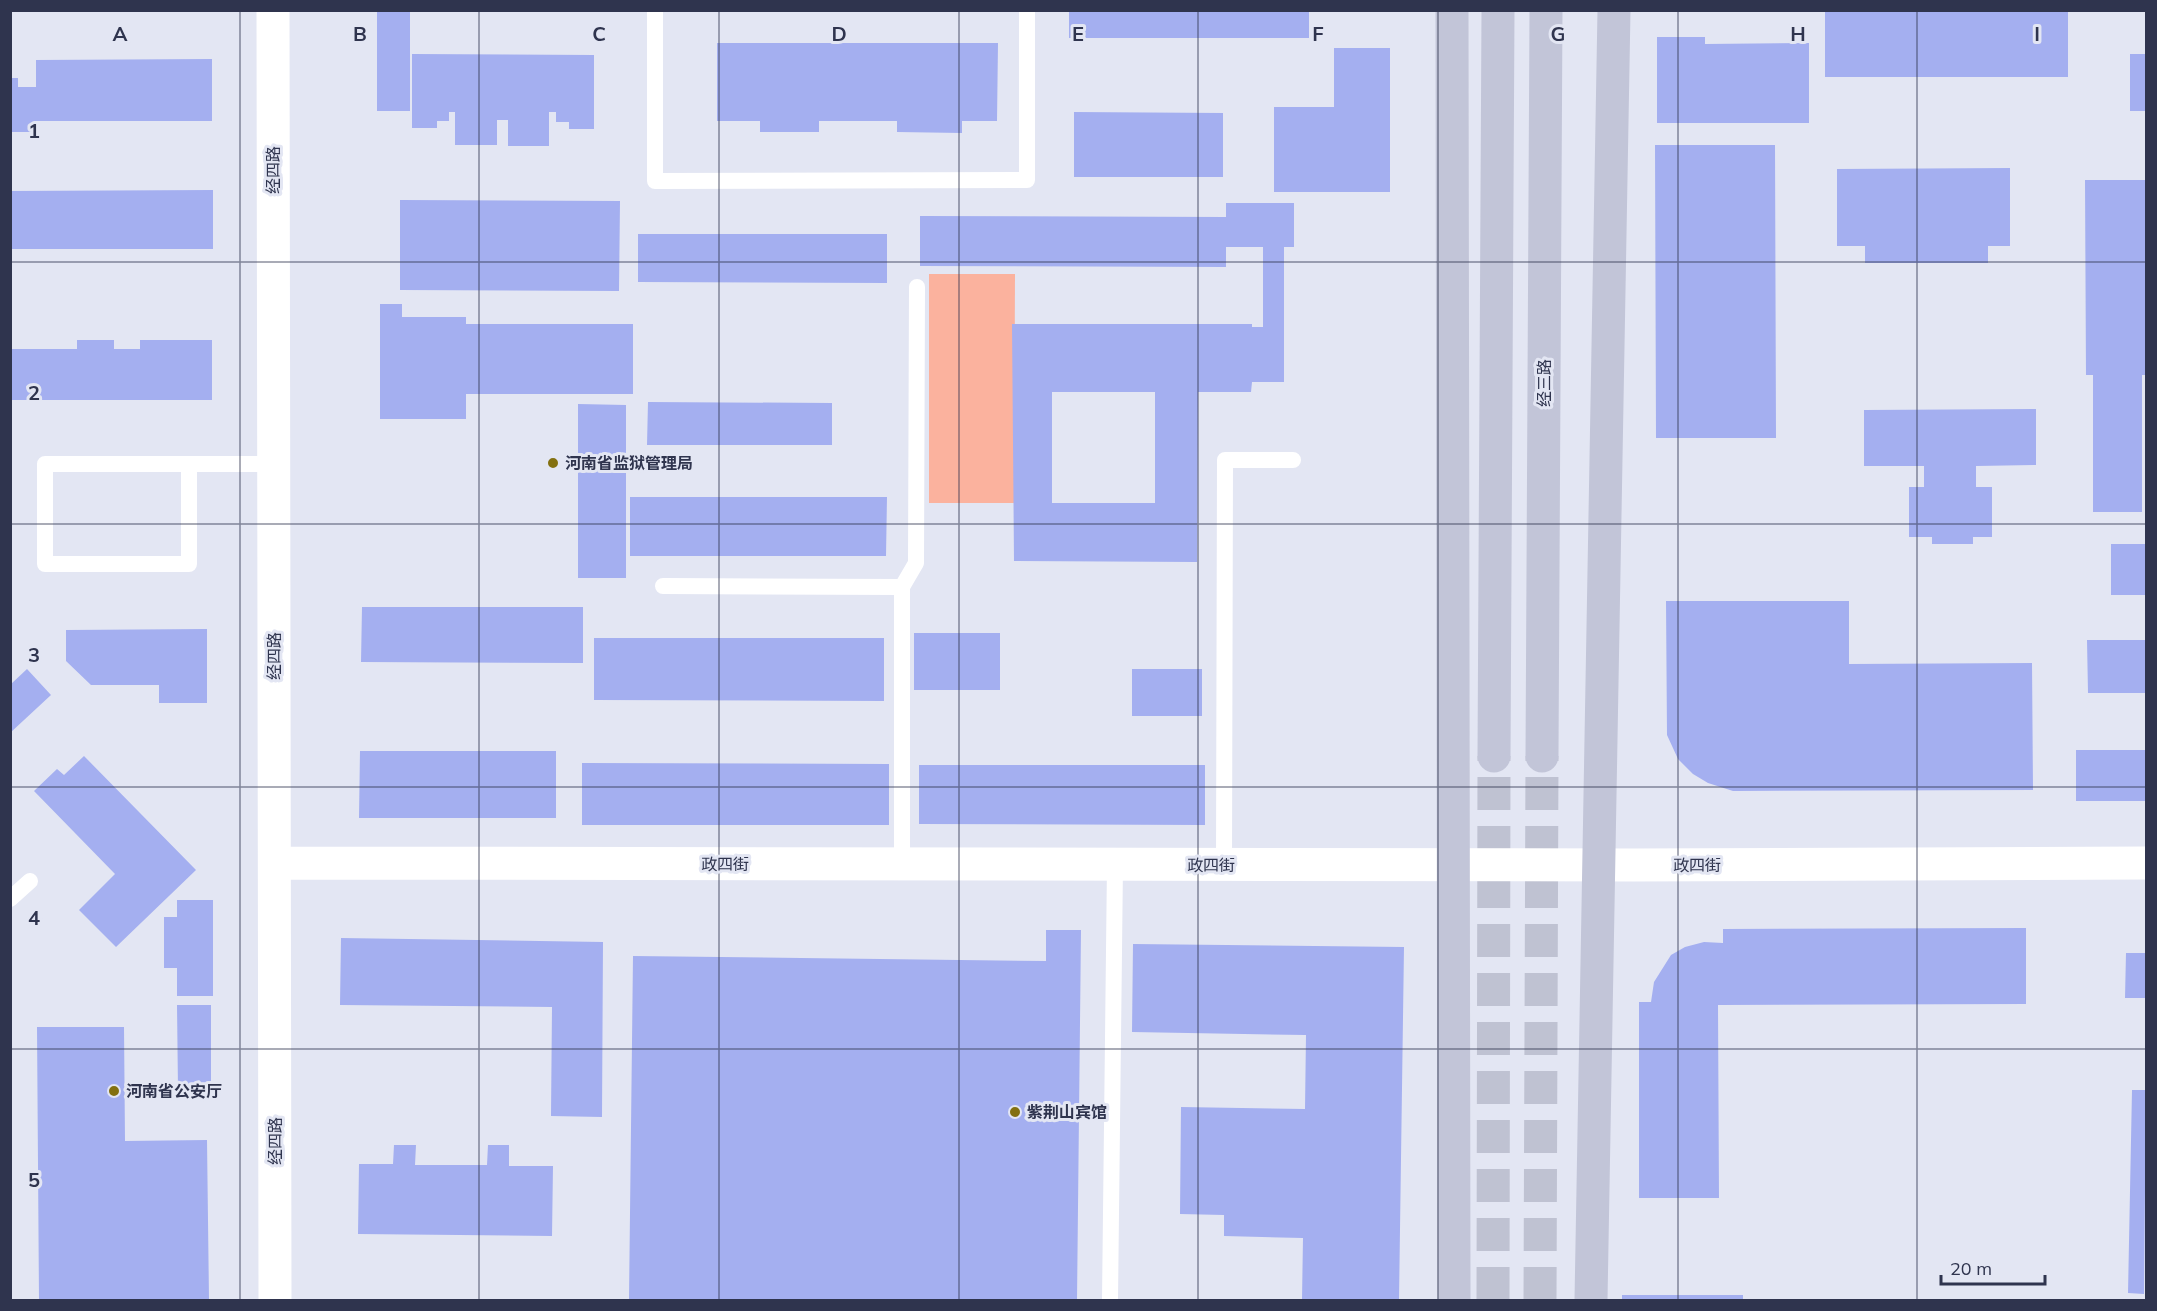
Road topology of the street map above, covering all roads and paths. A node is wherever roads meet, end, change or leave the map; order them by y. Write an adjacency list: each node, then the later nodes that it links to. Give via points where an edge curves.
1 (273, 10): 11 (street, 经四路)
2 (655, 10): 3 (lane, via 655,181 1027,180)
3 (1027, 10)
4 (1452, 10): 21 (main road)
5 (1498, 10): 14 (main road)
6 (1546, 10): 15 (main road, 经三路)
7 (1614, 10): 22 (main road)
8 (917, 287): 13 (lane, via 916,563)
9 (1293, 460): 20 (lane, via 1225,460)
10 (189, 464): 10 (lane, via 45,464 45,564 189,564); 11 (lane)
11 (274, 464): 16 (street, 经四路)
12 (663, 586): 13 (lane)
13 (902, 587): 18 (lane)
14 (1494, 756)
15 (1542, 756)
16 (275, 863): 18 (street, 政四街); 25 (street, 经四路)
17 (2146, 863): 22 (street, 政四街)
18 (902, 864): 19 (street, 政四街)
19 (1115, 864): 20 (street, 政四街); 26 (lane)
20 (1224, 865): 21 (street, 政四街)
21 (1453, 865): 22 (street, 政四街); 27 (main road)
22 (1598, 866): 28 (main road)
23 (30, 881): 24 (lane)
24 (10, 899)
25 (275, 1300)
26 (1110, 1300)
27 (1454, 1300)
28 (1591, 1300)

